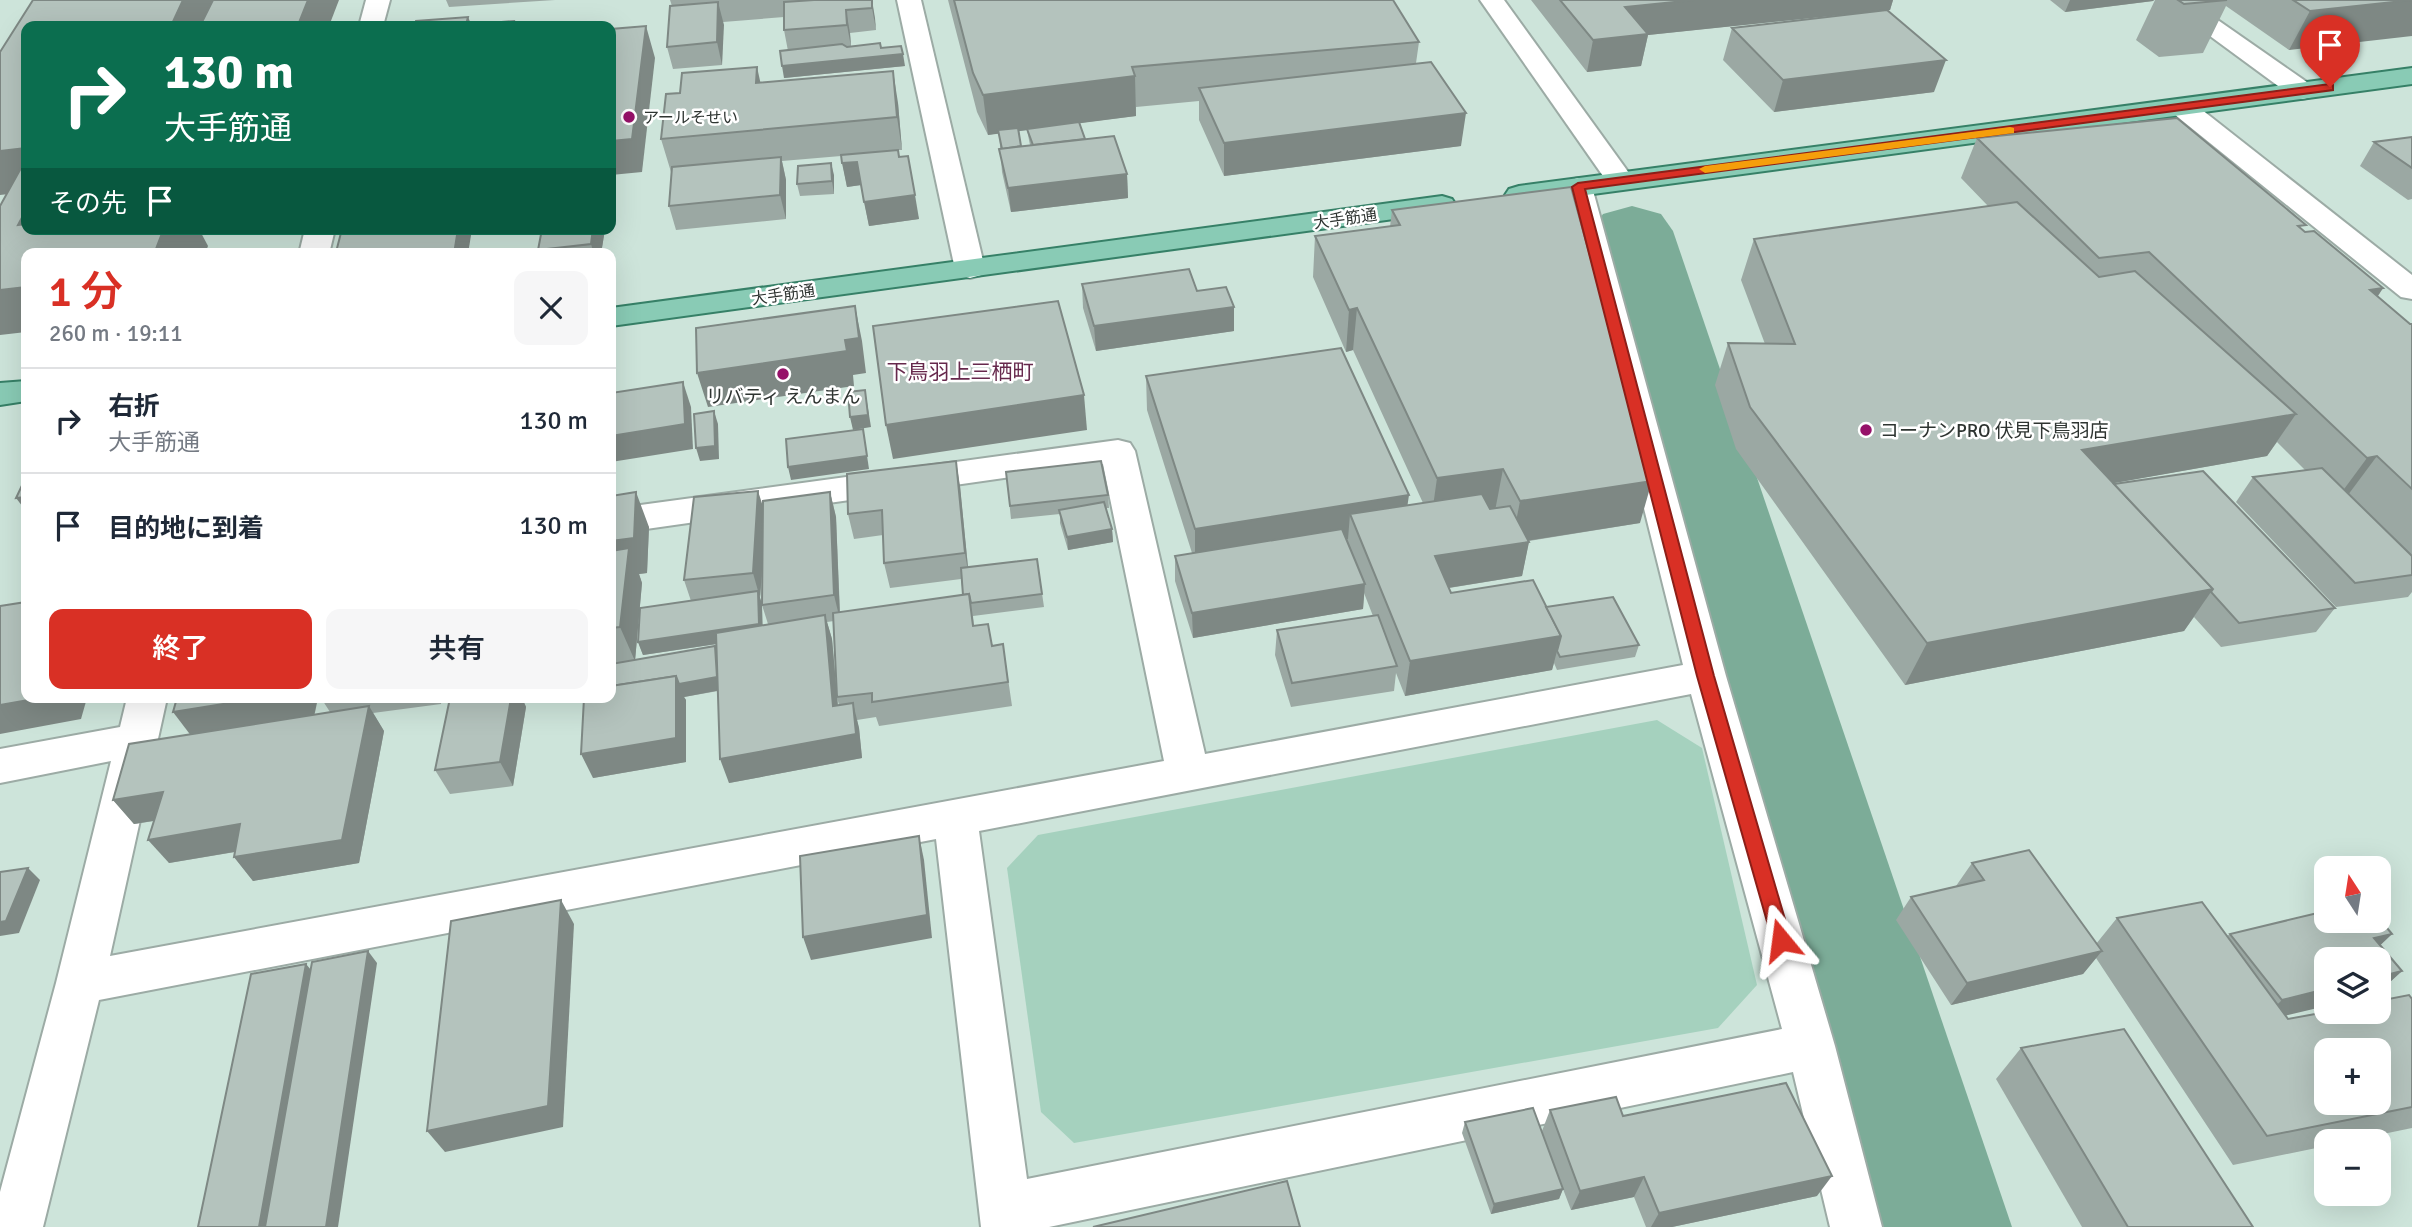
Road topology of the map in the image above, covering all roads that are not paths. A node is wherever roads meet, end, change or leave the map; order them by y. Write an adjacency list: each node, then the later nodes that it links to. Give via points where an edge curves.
1 (378, 0): 5 (street)
2 (909, 0): 11 (street)
3 (1492, 0): 9 (street)
4 (2173, 0): 7 (street)
5 (372, 21)
6 (2412, 76): 7 (main road, 大手筋通)
7 (2302, 91): 8 (main road, 大手筋通)
8 (2183, 108): 9 (main road, 大手筋通); 12 (street)
9 (1620, 180): 10 (main road, 大手筋通)
10 (1578, 187): 11 (main road, 大手筋通); 17 (street)
11 (970, 269): 13 (main road, 大手筋通)
12 (2412, 290)
13 (616, 316)
14 (21, 392): 15 (main road)
15 (0, 394)
16 (616, 520): 20 (street, via 1118,451)
17 (1706, 676): 20 (street); 23 (street)
18 (142, 719): 19 (street); 22 (street)
19 (0, 766)
20 (1188, 773): 21 (street)
21 (955, 817): 22 (street); 24 (street)
22 (80, 982): 25 (street)
23 (1811, 1046): 24 (street); 26 (street)
24 (1006, 1219)
25 (17, 1227)
26 (1856, 1227)

